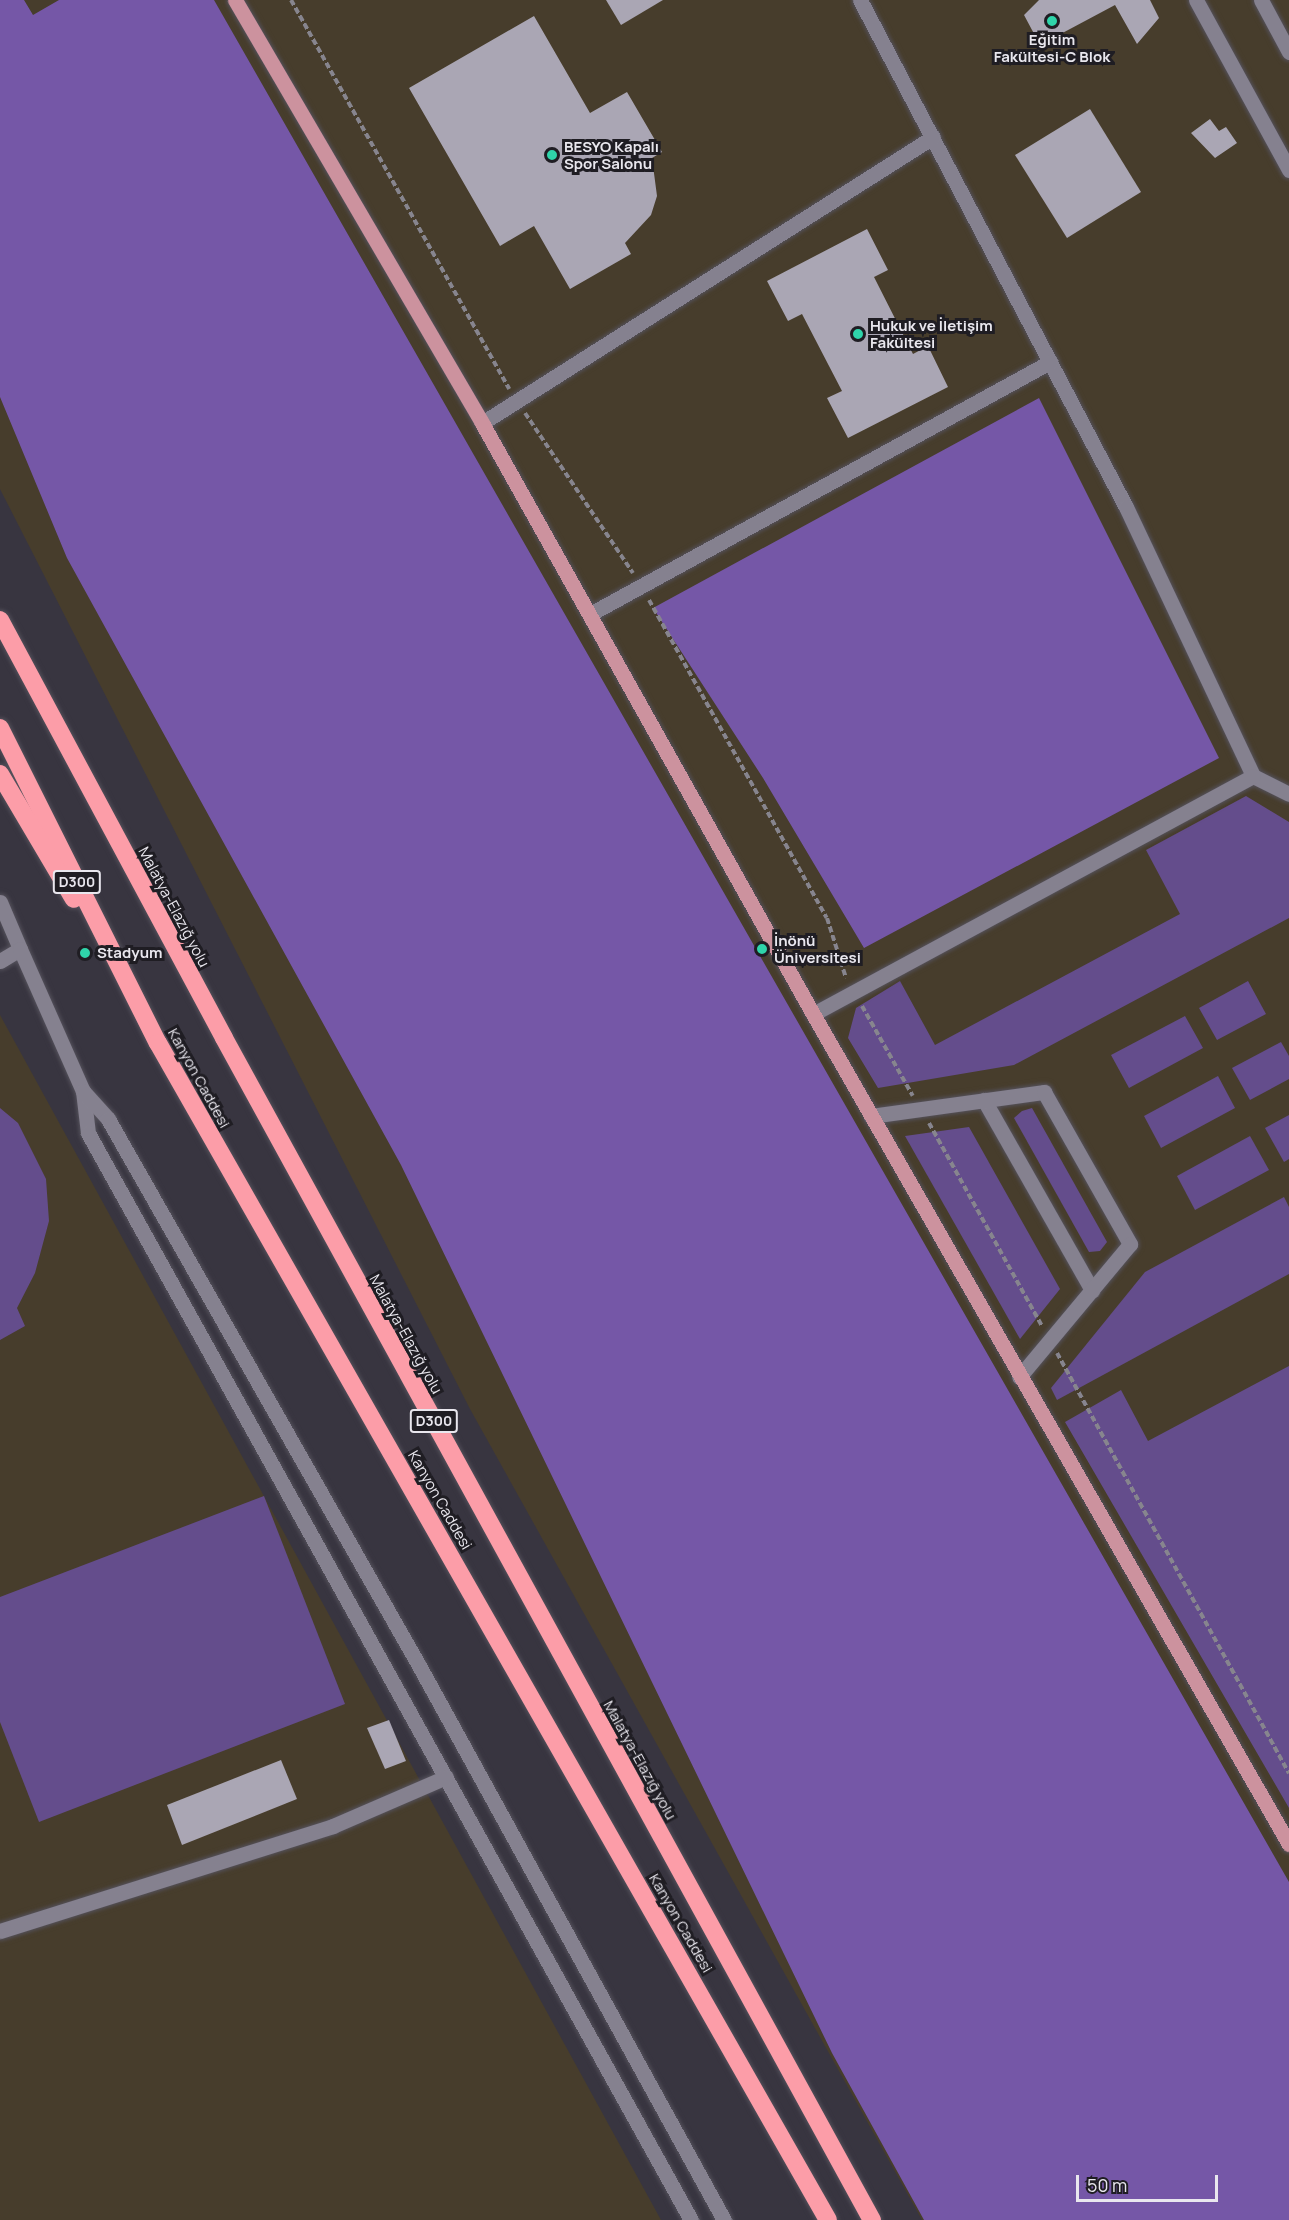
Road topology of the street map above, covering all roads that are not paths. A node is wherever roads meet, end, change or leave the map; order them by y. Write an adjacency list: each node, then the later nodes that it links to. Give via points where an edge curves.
1 (235, 0): 9 (main road)
2 (860, 0): 6 (street)
3 (1196, 0): 7 (street)
4 (1261, 0): 5 (street)
5 (1289, 52)
6 (933, 137): 8 (street); 9 (street)
7 (1289, 170)
8 (1050, 362): 10 (street); 14 (street, via 1126,507)
9 (482, 423): 10 (main road)
10 (590, 614): 19 (main road)
11 (0, 620): 32 (highway, Malatya-Elazığ yolu / D300, via 224,1038)
12 (0, 728): 20 (highway, Kanyon Caddesi / D300)
13 (0, 774): 20 (highway)
14 (1253, 776): 15 (street); 19 (street)
15 (1289, 794)
16 (0, 902): 17 (street)
17 (20, 949): 18 (street); 21 (street)
18 (0, 961)
19 (813, 1014): 23 (main road)
20 (154, 1035): 31 (highway, Kanyon Caddesi / D300)
21 (83, 1090): 26 (street, via 88,1133); 30 (street, via 108,1119 417,1662)
22 (984, 1100): 23 (street); 24 (street); 24 (street, via 1044,1092 1130,1244)
23 (871, 1116): 25 (main road)
24 (1092, 1290): 25 (street)
25 (1019, 1377): 27 (main road)
26 (446, 1777): 28 (street, via 333,1826); 29 (street)
27 (1289, 1844)
28 (0, 1931)
29 (691, 2220)
30 (724, 2220)
31 (828, 2220)
32 (872, 2220)

